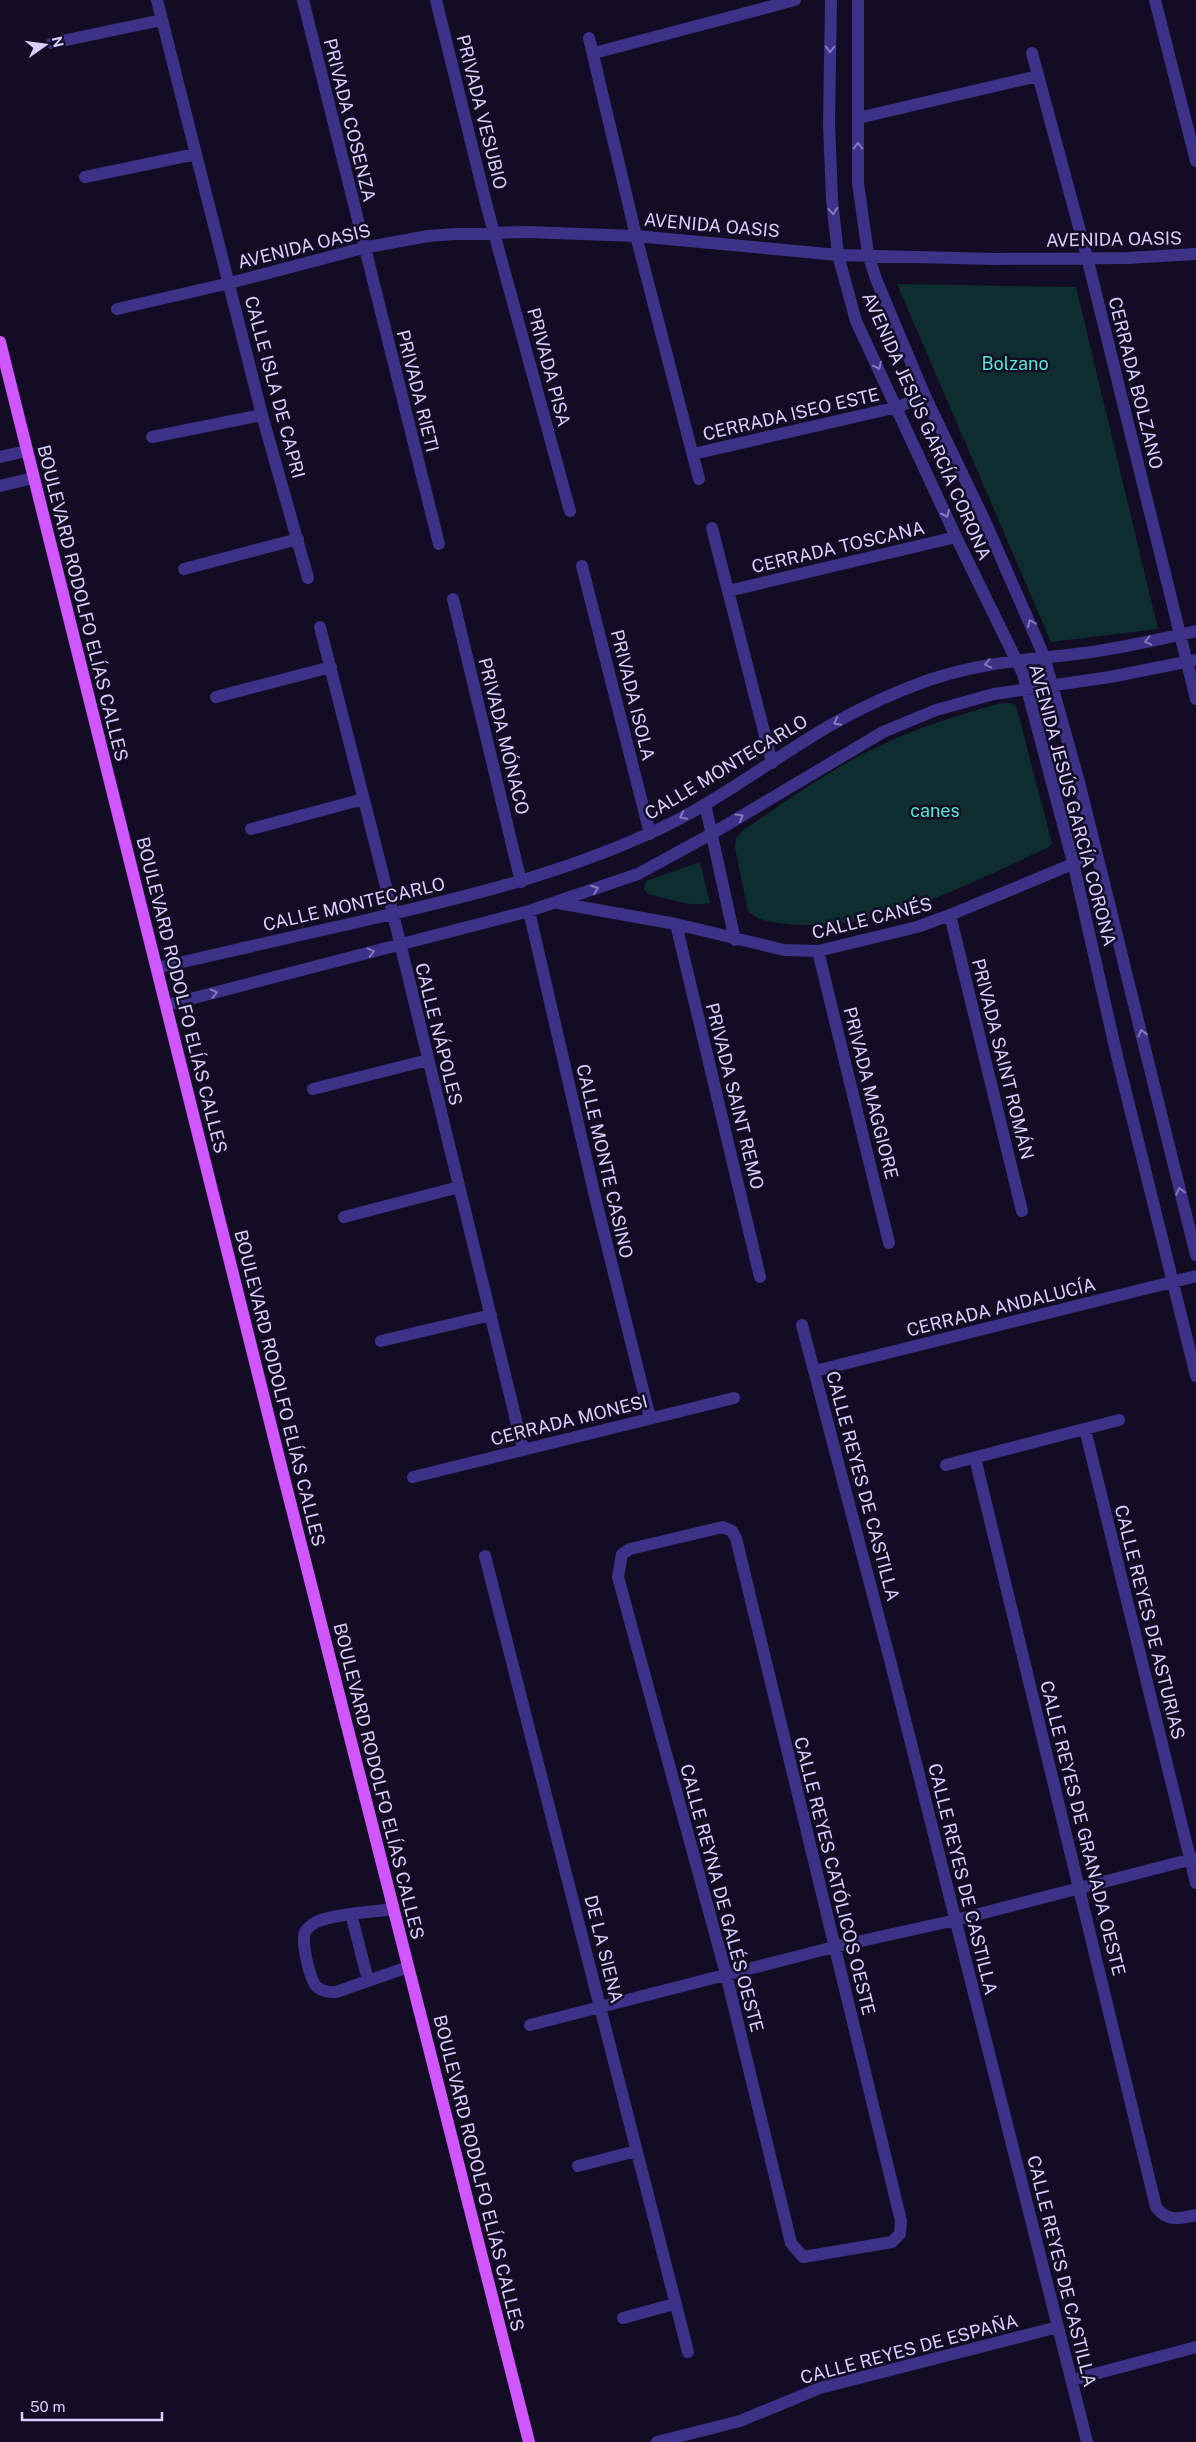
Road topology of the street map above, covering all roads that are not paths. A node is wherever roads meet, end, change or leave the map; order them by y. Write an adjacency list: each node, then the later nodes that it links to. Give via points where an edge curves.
1 (157, 0): 8 (street, CALLE ISLA DE CAPRI)
2 (303, 0): 20 (street, PRIVADA COSENZA)
3 (436, 0): 18 (street, PRIVADA VESUBIO)
4 (795, 0): 11 (street)
5 (831, 0): 21 (street, AVENIDA JESÚS GARCÍA CORONA, one-way to 21, via 829,124)
6 (858, 0): 14 (street, AVENIDA JESÚS GARCÍA CORONA)
7 (1155, 0): 16 (street)
8 (162, 20): 10 (street); 15 (street, CALLE ISLA DE CAPRI)
9 (589, 38): 11 (street, CERRADA ISEO ESTE)
10 (52, 43)
11 (594, 53): 19 (street, CERRADA ISEO ESTE)
12 (1032, 53): 13 (street, CERRADA BOLZANO)
13 (1038, 76): 14 (street); 24 (street, CERRADA BOLZANO)
14 (858, 118): 22 (street, AVENIDA JESÚS GARCÍA CORONA, one-way to 14, via 858,184)
15 (196, 154): 17 (street); 25 (street, CALLE ISLA DE CAPRI)
16 (1196, 162)
17 (85, 178)
18 (494, 232): 19 (street, AVENIDA OASIS); 20 (street, AVENIDA OASIS, via 428,236); 38 (street, PRIVADA PISA)
19 (636, 236): 21 (street, AVENIDA OASIS); 33 (street, CERRADA ISEO ESTE)
20 (364, 248): 25 (street, AVENIDA OASIS); 42 (street, PRIVADA RIETI)
21 (838, 254): 22 (street, AVENIDA OASIS); 29 (street, AVENIDA JESÚS GARCÍA CORONA, one-way to 29, via 856,321)
22 (868, 254): 24 (street, AVENIDA OASIS, via 993,259); 28 (street, AVENIDA JESÚS GARCÍA CORONA)
23 (1196, 254): 24 (street, AVENIDA OASIS)
24 (1087, 257): 50 (street, CERRADA BOLZANO)
25 (230, 283): 26 (street, AVENIDA OASIS); 30 (street, CALLE ISLA DE CAPRI)
26 (117, 309)
27 (0, 342): 32 (main road, BOULEVARD RODOLFO ELÍAS CALLES)
28 (925, 396): 29 (street, CERRADA ISEO ESTE); 51 (street, AVENIDA JESÚS GARCÍA CORONA, one-way to 28)
29 (898, 407): 33 (street, CERRADA ISEO ESTE); 40 (street, AVENIDA JESÚS GARCÍA CORONA, one-way to 40)
30 (262, 415): 31 (street); 41 (street, CALLE ISLA DE CAPRI)
31 (152, 437)
32 (26, 450): 34 (street); 35 (main road, BOULEVARD RODOLFO ELÍAS CALLES)
33 (693, 454): 36 (street, CERRADA ISEO ESTE)
34 (0, 456)
35 (33, 478): 37 (street); 76 (main road, BOULEVARD RODOLFO ELÍAS CALLES)
36 (699, 479)
37 (0, 486)
38 (570, 511)
39 (712, 528): 46 (street)
40 (956, 537): 46 (street, CERRADA TOSCANA); 52 (street, AVENIDA JESÚS GARCÍA CORONA)
41 (298, 539): 44 (street); 45 (street, CALLE ISLA DE CAPRI)
42 (439, 544)
43 (582, 566): 63 (street, PRIVADA ISOLA)
44 (184, 568)
45 (308, 578)
46 (728, 591): 59 (street)
47 (453, 599): 67 (street, PRIVADA MÓNACO)
48 (320, 627): 54 (street, CALLE NÁPOLES)
49 (1196, 631): 50 (street, CALLE MONTECARLO)
50 (1181, 634): 51 (street, CALLE MONTECARLO, one-way to 51, via 1083,653); 53 (street, CERRADA BOLZANO)
51 (1044, 656): 52 (street, CALLE MONTECARLO); 55 (street, AVENIDA JESÚS GARCÍA CORONA)
52 (1017, 660): 56 (street, AVENIDA JESÚS GARCÍA CORONA); 59 (street, CALLE MONTECARLO, one-way to 59, via 992,663 900,692 830,725)
53 (1191, 661): 55 (street); 58 (street, CERRADA BOLZANO)
54 (330, 667): 57 (street); 60 (street, CALLE NÁPOLES)
55 (1053, 685): 56 (street); 65 (street, AVENIDA JESÚS GARCÍA CORONA)
56 (1027, 688): 64 (street, one-way to 56, via 883,732 963,701); 66 (street, AVENIDA JESÚS GARCÍA CORONA)
57 (216, 697)
58 (1196, 699)
59 (772, 763): 61 (street, CALLE MONTECARLO)
60 (364, 800): 62 (street); 70 (street, CALLE NÁPOLES)
61 (705, 804): 63 (street, CALLE MONTECARLO, one-way to 63); 64 (street)
62 (251, 829)
63 (650, 834): 67 (street, CALLE MONTECARLO)
64 (713, 834): 68 (street, one-way to 64, via 638,874); 73 (street)
65 (1098, 854): 66 (street, CALLE CANÉS); 81 (street, AVENIDA JESÚS GARCÍA CORONA, one-way to 65)
66 (1073, 862): 71 (street, CALLE CANÉS); 88 (street, AVENIDA JESÚS GARCÍA CORONA)
67 (521, 882): 70 (street, CALLE MONTECARLO)
68 (558, 903): 69 (street); 72 (street, CALLE CANÉS)
69 (529, 911): 74 (street); 95 (street, CALLE MONTE CASINO)
70 (393, 914): 74 (street, CALLE NÁPOLES); 76 (street, CALLE MONTECARLO)
71 (950, 915): 75 (street, CALLE CANÉS); 82 (street, PRIVADA SAINT ROMÁN)
72 (676, 924): 73 (street, CALLE CANÉS); 87 (street, PRIVADA SAINT REMO)
73 (735, 940): 75 (street, CALLE CANÉS, via 784,950)
74 (399, 945): 77 (street, one-way to 74); 78 (street, CALLE NÁPOLES)
75 (818, 952): 84 (street, PRIVADA MAGGIORE)
76 (156, 968): 77 (main road, BOULEVARD RODOLFO ELÍAS CALLES)
77 (167, 1004): 107 (main road, BOULEVARD RODOLFO ELÍAS CALLES)
78 (428, 1060): 79 (street); 80 (street, CALLE NÁPOLES)
79 (313, 1089)
80 (459, 1187): 83 (street); 89 (street, CALLE NÁPOLES)
81 (1190, 1210): 85 (street, AVENIDA JESÚS GARCÍA CORONA)
82 (1022, 1211)
83 (344, 1217)
84 (889, 1243)
85 (1196, 1256)
86 (1196, 1276): 88 (street, CERRADA ANDALUCÍA)
87 (760, 1277)
88 (1172, 1282): 92 (street, CERRADA ANDALUCÍA); 93 (street, AVENIDA JESÚS GARCÍA CORONA)
89 (490, 1315): 91 (street); 98 (street, CALLE NÁPOLES)
90 (802, 1325): 92 (street, CALLE REYES DE CASTILLA)
91 (382, 1341)
92 (815, 1371): 109 (street, CALLE REYES DE CASTILLA)
93 (1196, 1376)
94 (734, 1398): 95 (street, CERRADA MONESI)
95 (650, 1418): 98 (street, CERRADA MONESI)
96 (1119, 1420): 97 (street)
97 (1085, 1429): 99 (street); 104 (street, CALLE REYES DE ASTURIAS)
98 (523, 1450): 101 (street, CERRADA MONESI)
99 (975, 1458): 100 (street); 106 (street, CALLE REYES DE GRANADA OESTE)
100 (946, 1465)
101 (413, 1477)
102 (630, 1548): 110 (street, CALLE REYES CATÓLICOS OESTE, via 723,1527 732,1531 736,1538); 112 (street, CALLE REYNA DE GALÉS OESTE, via 622,1554 618,1577)
103 (485, 1556): 114 (street, DE LA SIENA)
104 (1193, 1859): 105 (street, CALLE REYES DE ASTURIAS); 106 (street)
105 (1196, 1883)
106 (1080, 1888): 109 (street); 118 (street, CALLE REYES DE GRANADA OESTE, via 1156,2206 1166,2217 1176,2220)
107 (393, 1909): 108 (street); 111 (main road, BOULEVARD RODOLFO ELÍAS CALLES)
108 (351, 1914): 113 (street); 113 (street, via 314,1923 305,1932 311,1978 323,1991 336,1992)
109 (956, 1920): 110 (street); 122 (street, CALLE REYES DE CASTILLA)
110 (834, 1947): 112 (street); 119 (street, CALLE REYES CATÓLICOS OESTE, via 901,2221 900,2234 892,2242)
111 (408, 1967): 113 (street); 127 (main road, BOULEVARD RODOLFO ELÍAS CALLES)
112 (726, 1974): 114 (street); 119 (street, CALLE REYNA DE GALÉS OESTE, via 791,2243)
113 (368, 1980)
114 (601, 2006): 115 (street); 116 (street, DE LA SIENA)
115 (530, 2025)
116 (636, 2151): 117 (street); 120 (street, DE LA SIENA)
117 (578, 2166)
118 (1196, 2215)
119 (803, 2256)
120 (674, 2304): 121 (street); 124 (street, DE LA SIENA)
121 (623, 2318)
122 (1058, 2327): 125 (street, CALLE REYES DE CASTILLA); 126 (street, CALLE REYES DE ESPAÑA, via 820,2388)
123 (1196, 2347): 125 (street)
124 (688, 2352)
125 (1072, 2380): 129 (street, CALLE REYES DE CASTILLA)
126 (689, 2439): 128 (street, CALLE REYES DE ESPAÑA)
127 (529, 2442)
128 (657, 2442)
129 (1087, 2442)

